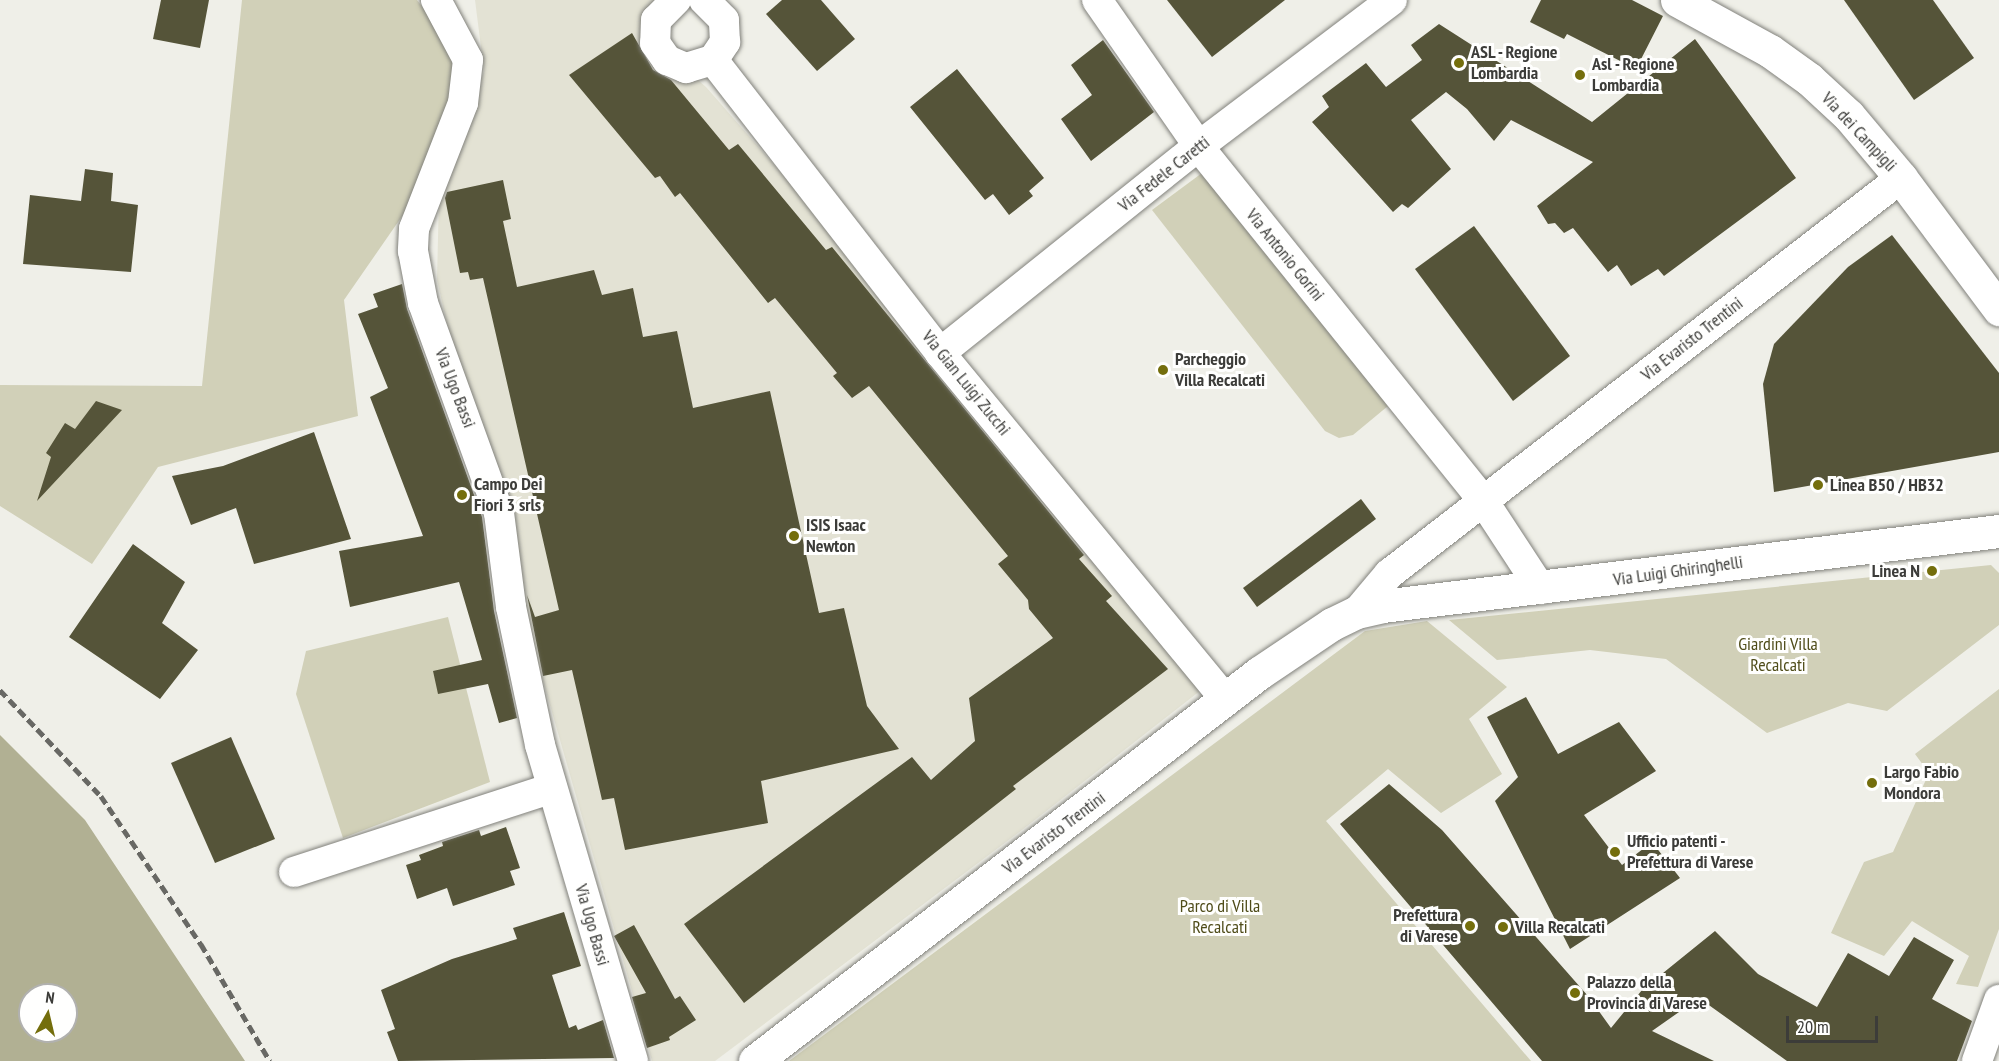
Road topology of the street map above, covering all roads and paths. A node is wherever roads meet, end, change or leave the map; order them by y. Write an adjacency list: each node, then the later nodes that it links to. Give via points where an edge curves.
1 (436, 0): 17 (street, Via Ugo Bassi, via 468,60 462,103 414,229 412,251 423,303 499,513 511,607)
2 (676, 0): 7 (street, via 656,20 654,32 660,52 686,68)
3 (704, 0): 7 (street, via 719,11 726,31 725,42)
4 (1097, 0): 8 (street, Via Antonio Gorini)
5 (1392, 0): 8 (street, Via Fedele Caretti)
6 (1682, 1): 9 (street, Via dei Campigli, via 1770,51 1809,79 1850,116)
7 (713, 60): 11 (street, Via Gian Luigi Zucchi)
8 (1199, 147): 11 (street, Via Fedele Caretti); 12 (street, Via Antonio Gorini)
9 (1901, 178): 10 (street, Via dei Campigli); 12 (street, Via Evaristo Trentini)
10 (1999, 309)
11 (940, 353): 16 (street, Via Gian Luigi Zucchi)
12 (1484, 502): 14 (street, Via Antonio Gorini); 15 (street, Via Evaristo Trentini, via 1389,574)
13 (1999, 531): 14 (street, Via Luigi Ghiringhelli)
14 (1541, 589): 15 (street, Via Luigi Ghiringhelli)
15 (1357, 612): 16 (street, Via Evaristo Trentini, via 1332,624)
16 (1226, 700): 21 (street, Via Evaristo Trentini)
17 (552, 788): 18 (street); 20 (street, Via Ugo Bassi)
18 (294, 872)
19 (1999, 1000): 22 (street)
20 (633, 1061)
21 (755, 1061)
22 (1977, 1061)

